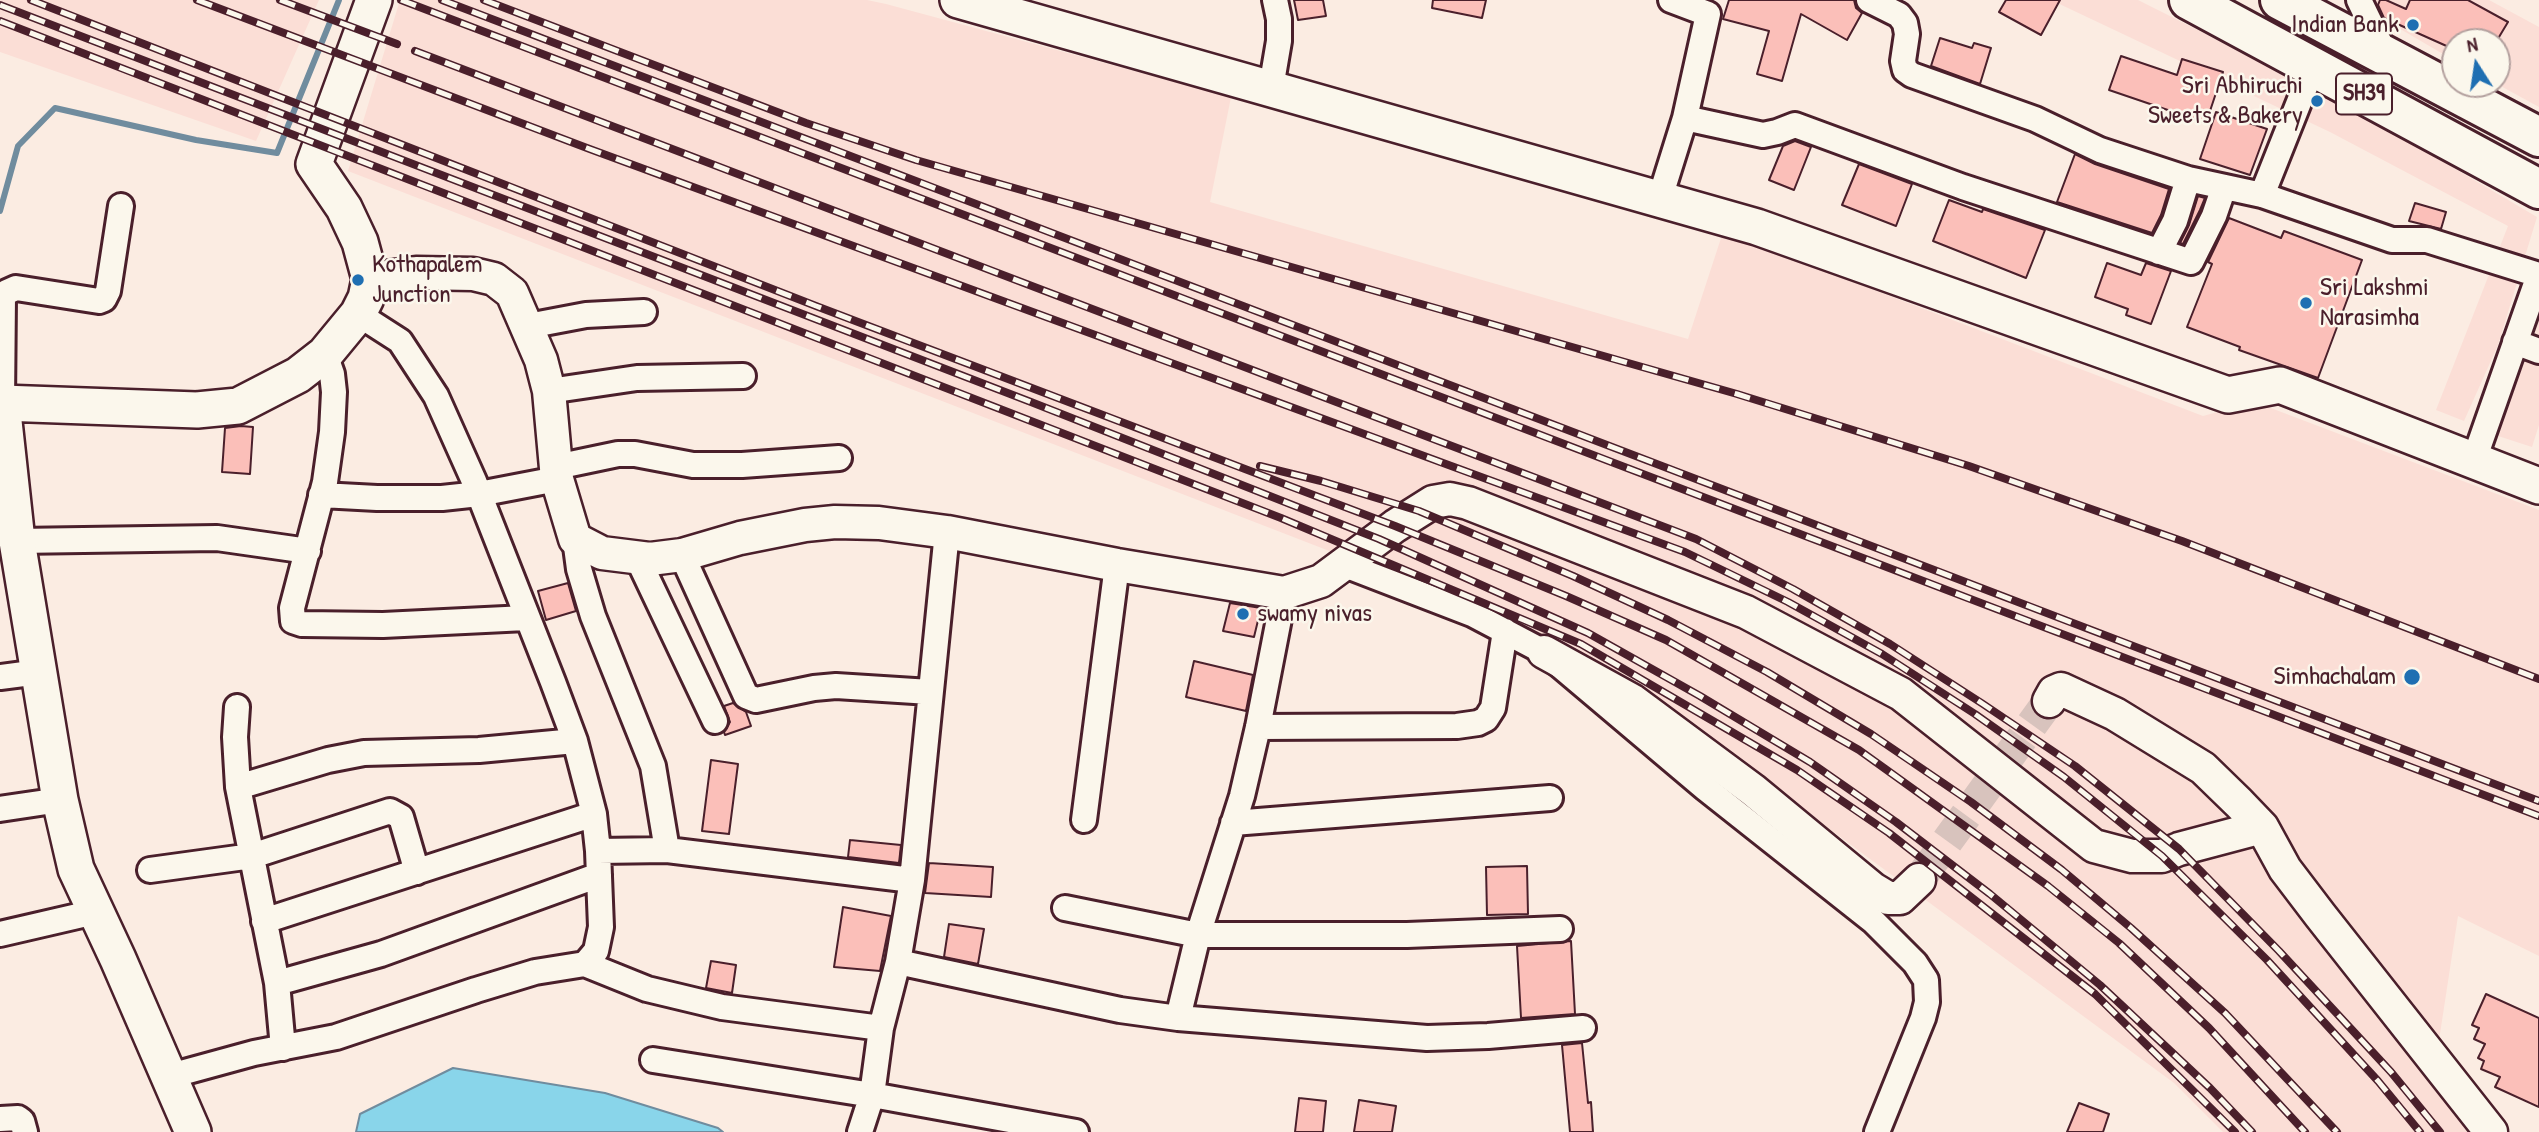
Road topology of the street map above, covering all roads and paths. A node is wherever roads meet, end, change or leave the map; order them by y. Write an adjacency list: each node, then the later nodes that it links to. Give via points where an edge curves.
1 (374, 0): 26 (main road, via 314,164 344,208)
2 (958, 0): 10 (main road)
3 (1275, 0): 14 (street, via 1279,41)
4 (1671, 0): 11 (street)
5 (1869, 0): 18 (street, via 1899,15 1905,23 1903,61 1912,75 2035,119 2100,150)
6 (2189, 0): 13 (main road, SH39)
7 (2238, 0): 17 (main road)
8 (2280, 0): 12 (main road, SH39)
9 (2359, 0): 12 (street)
10 (999, 5): 14 (main road)
11 (1709, 7): 15 (street)
12 (2388, 59): 16 (main road, SH39)
13 (2314, 67): 20 (main road, SH39); 21 (street)
14 (1270, 88): 22 (main road)
15 (1685, 118): 22 (street); 24 (street, via 1763,135 1795,125)
16 (2539, 137)
17 (2539, 169)
18 (2188, 179): 19 (street); 24 (street)
19 (2224, 187): 21 (street); 24 (street, via 2191,262)
20 (2539, 190)
21 (2262, 195): 25 (street, via 2392,240 2427,240)
22 (1660, 198): 37 (main road, via 1769,231 2228,395 2280,385)
23 (121, 205): 35 (street, via 104,299 16,288 3,297)
24 (2159, 252)
25 (2539, 275): 30 (street)
26 (370, 279): 28 (main road); 29 (street, via 416,274 474,274 494,279 512,293)
27 (644, 312): 29 (street, via 586,315)
28 (359, 314): 32 (main road); 40 (street, via 400,341 418,366)
29 (527, 326): 34 (street)
30 (2515, 342): 31 (street); 37 (street)
31 (2539, 351)
32 (325, 354): 35 (main road, via 298,375 238,406 197,410); 41 (street, via 334,392)
33 (743, 376): 34 (street, via 637,377)
34 (549, 391): 38 (street)
35 (1, 403): 44 (main road)
36 (839, 458): 38 (street, via 693,465 618,454)
37 (2474, 460): 39 (main road)
38 (556, 473): 40 (street); 43 (street)
39 (2539, 486)
40 (479, 494): 41 (street, via 442,498); 51 (street)
41 (321, 495): 45 (street)
42 (947, 532): 46 (street, via 835,522 740,538); 48 (street); 56 (street)
43 (575, 539): 47 (street, via 602,553); 70 (street, via 593,616 653,766)
44 (17, 541): 45 (street, via 217,538); 54 (main road)
45 (308, 551): 51 (street, via 292,608 297,624)
46 (682, 555): 47 (street); 56 (street, via 746,696 756,700 836,686)
47 (638, 559): 59 (street)
48 (1118, 565): 50 (street); 67 (street)
49 (1345, 565): 50 (street, via 1321,581); 52 (street); 69 (street, via 1433,502 1468,503 1746,612 1900,694 2094,846 2132,856 2162,856)
50 (1284, 593): 60 (street)
51 (526, 618): 61 (street)
52 (1505, 631): 53 (street); 60 (street, via 1493,708 1478,723)
53 (1544, 652): 76 (street, via 1633,701 1753,790 1873,889 1888,898 1900,898); 98 (street, via 1873,921 1916,963 1926,980 1927,1002)
54 (38, 672): 55 (street); 64 (main road)
55 (0, 677)
56 (930, 692): 75 (street)
57 (2049, 701): 69 (street, via 2061,689 2115,713 2203,768)
58 (237, 707): 62 (street)
59 (715, 721)
60 (1258, 727): 68 (street)
61 (575, 741): 62 (street, via 479,750 364,753); 66 (street)
62 (239, 787): 71 (street)
63 (1550, 798): 68 (street)
64 (60, 800): 65 (street); 78 (main road, via 76,869)
65 (0, 809)
66 (594, 814): 72 (street); 74 (street)
67 (1084, 820)
68 (1233, 823): 82 (street)
69 (2262, 827): 99 (street, via 2285,869)
70 (667, 850): 72 (street); 75 (street)
71 (252, 856): 73 (street); 74 (street, via 390,811 401,817); 79 (street)
72 (599, 863): 84 (street, via 601,927 596,951); 85 (street, via 381,954)
73 (150, 870)
74 (417, 872): 79 (street)
75 (912, 880): 83 (street)
76 (1919, 880)
77 (1065, 908): 82 (street)
78 (95, 912): 81 (street); 91 (main road)
79 (264, 921): 85 (street)
80 (1560, 929): 82 (street)
81 (0, 934)
82 (1198, 935): 86 (street)
83 (898, 962): 86 (street, via 1120,1010); 87 (street)
84 (585, 964): 87 (street, via 648,989 722,1007); 89 (street, via 523,976 336,1037)
85 (277, 983): 89 (street)
86 (1178, 1017): 88 (street, via 1427,1038)
87 (881, 1028): 92 (street)
88 (1583, 1028)
89 (283, 1048): 91 (street)
90 (653, 1060): 92 (street)
91 (170, 1076): 95 (main road)
92 (872, 1095): 96 (street); 97 (street)
93 (0, 1119): 94 (street, via 18,1118)
94 (25, 1132)
95 (193, 1132)
96 (860, 1132)
97 (1076, 1132)
98 (1877, 1132)
99 (2491, 1132)

